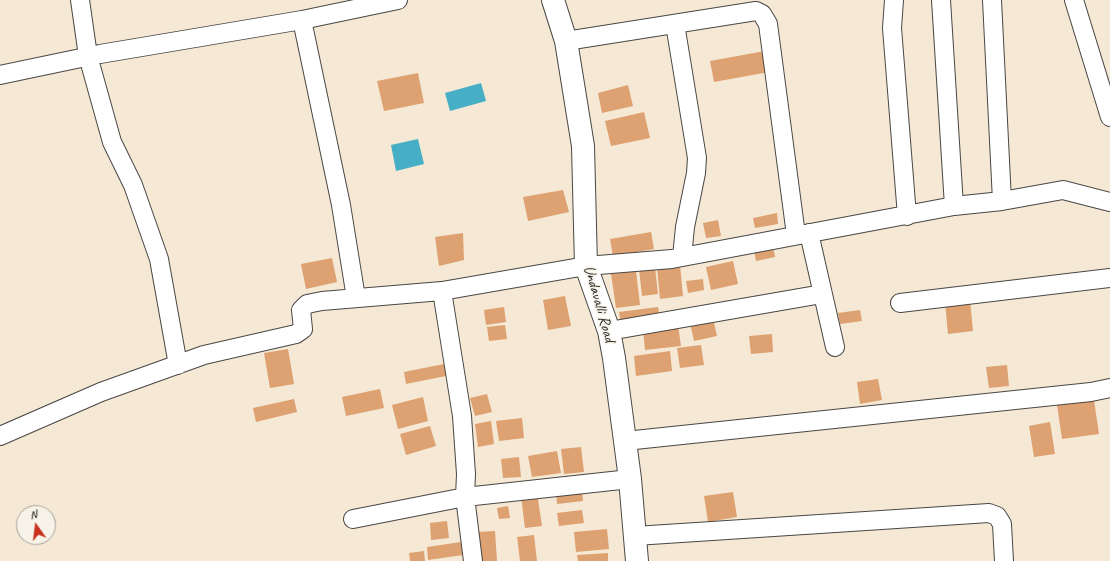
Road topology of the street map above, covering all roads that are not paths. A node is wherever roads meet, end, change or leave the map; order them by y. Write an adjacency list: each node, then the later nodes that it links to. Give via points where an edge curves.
1 (80, 0): 11 (street)
2 (398, 0): 8 (street)
3 (553, 0): 10 (main road, Undavalli Road)
4 (894, 0): 17 (street, via 892,28)
5 (942, 0): 16 (street)
6 (992, 0): 14 (street)
7 (1074, 0): 13 (street)
8 (302, 20): 11 (street); 24 (street, via 341,205)
9 (675, 24): 10 (street); 18 (street, via 756,11 766,18); 19 (street, via 697,158)
10 (566, 41): 20 (main road, Undavalli Road, via 583,146)
11 (88, 56): 12 (street); 28 (street, via 112,142 133,185 159,259)
12 (0, 75)
13 (1109, 109)
14 (1002, 201): 15 (street, via 1063,190); 16 (street)
15 (1110, 202)
16 (954, 206): 17 (street)
17 (907, 216): 18 (street)
18 (802, 234): 19 (street); 23 (street)
19 (682, 256): 20 (street)
20 (586, 266): 22 (street); 26 (main road, Undavalli Road)
21 (1110, 278): 25 (street)
22 (442, 291): 24 (street); 33 (street, via 462,416)
23 (822, 294): 26 (street); 27 (street)
24 (356, 298): 28 (street, via 322,300 303,306 302,329 296,334 204,355)
25 (900, 303)
26 (609, 331): 31 (main road, Undavalli Road)
27 (834, 347)
28 (178, 364): 30 (street, via 101,392)
29 (1110, 388): 31 (street)
30 (0, 436)
31 (625, 441): 32 (main road, Undavalli Road)
32 (630, 479): 33 (street); 35 (main road, Undavalli Road)
33 (465, 497): 34 (street); 36 (street)
34 (353, 519)
35 (635, 536): 37 (main road, Undavalli Road); 38 (street, via 993,514 1002,524)
36 (473, 561)
37 (637, 561)
38 (1004, 561)

